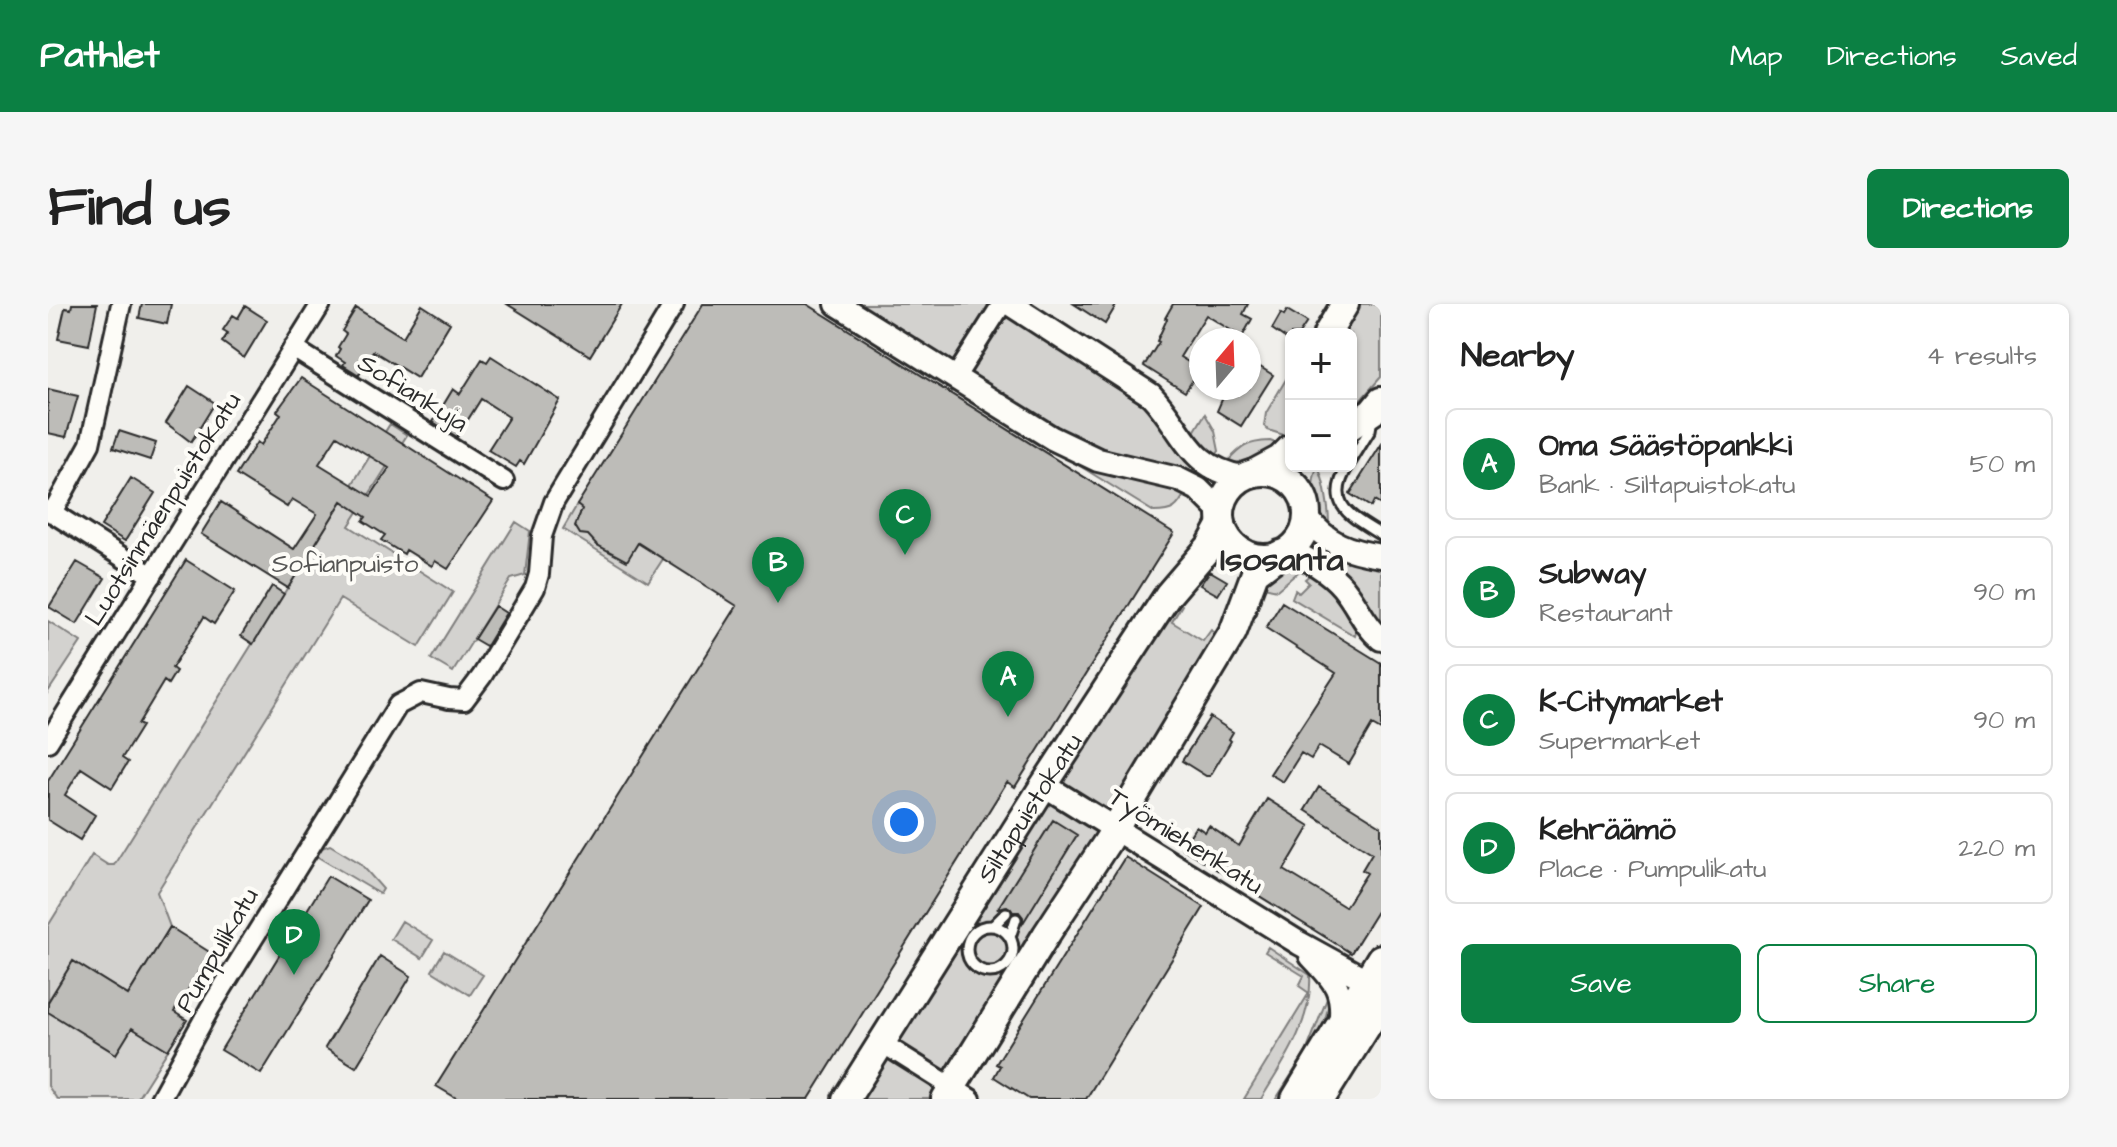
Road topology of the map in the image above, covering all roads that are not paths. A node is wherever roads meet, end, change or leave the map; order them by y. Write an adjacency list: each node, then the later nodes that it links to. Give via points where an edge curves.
1 (121, 304): 18 (street, via 90,444)
2 (321, 304): 9 (street, Luotsinmäenpuistokatu)
3 (674, 304): 43 (street, Pumpulikatu, via 554,502 542,536 535,588 482,676 464,700 421,693 398,705 210,1008)
4 (837, 304): 10 (street)
5 (1002, 304): 10 (street)
6 (1010, 304): 16 (street, via 1151,395 1201,461 1224,474)
7 (1345, 304): 8 (main road)
8 (1331, 328)
9 (293, 348): 17 (street, Sofiankuja); 24 (street, Luotsinmäenpuistokatu)
10 (955, 378): 20 (street, via 1076,451 1198,489)
11 (1368, 413): 12 (lane, via 1370,430)
12 (1357, 452)
13 (1285, 454): 16 (main road)
14 (1309, 472): 19 (main road)
15 (1345, 472): 21 (lane, via 1338,492 1346,513)
16 (1248, 475): 19 (main road, via 1286,478 1296,487); 20 (main road, via 1229,490)
17 (504, 481)
18 (50, 511): 24 (street)
19 (1306, 513): 22 (main road, via 1301,536); 23 (street, via 1330,541)
20 (1221, 518): 22 (main road, via 1237,549 1265,558); 27 (main road, Siltapuistokatu, via 1210,546 1168,595)
21 (1381, 535)
22 (1284, 552): 25 (street, via 1332,576); 28 (main road, via 1255,573 1233,632)
23 (1381, 556)
24 (152, 576): 26 (street, Luotsinmäenpuistokatu)
25 (1381, 639)
26 (48, 742)
27 (1044, 785): 28 (street, Työmiehenkatu); 37 (main road, Siltapuistokatu)
28 (1115, 829): 33 (main road); 35 (street, Työmiehenkatu)
29 (1006, 913): 31 (lane)
30 (1016, 919): 34 (lane)
31 (993, 926): 32 (lane); 34 (lane)
32 (973, 932): 36 (lane, via 967,947 975,967 990,973); 37 (lane)
33 (1046, 935): 36 (lane); 39 (main road)
34 (1010, 937): 36 (lane)
35 (1299, 943): 38 (street, Työmiehenkatu); 40 (street, Työmiehenkatu, via 1332,978)
36 (1010, 962): 39 (lane)
37 (932, 963): 41 (main road, Siltapuistokatu)
38 (1377, 981): 40 (main road)
39 (998, 1013): 42 (main road)
40 (1353, 1027): 45 (main road); 46 (main road)
41 (882, 1043): 42 (street); 44 (main road, Siltapuistokatu)
42 (956, 1095)
43 (160, 1099)
44 (846, 1099)
45 (1296, 1099)
46 (1320, 1099)

